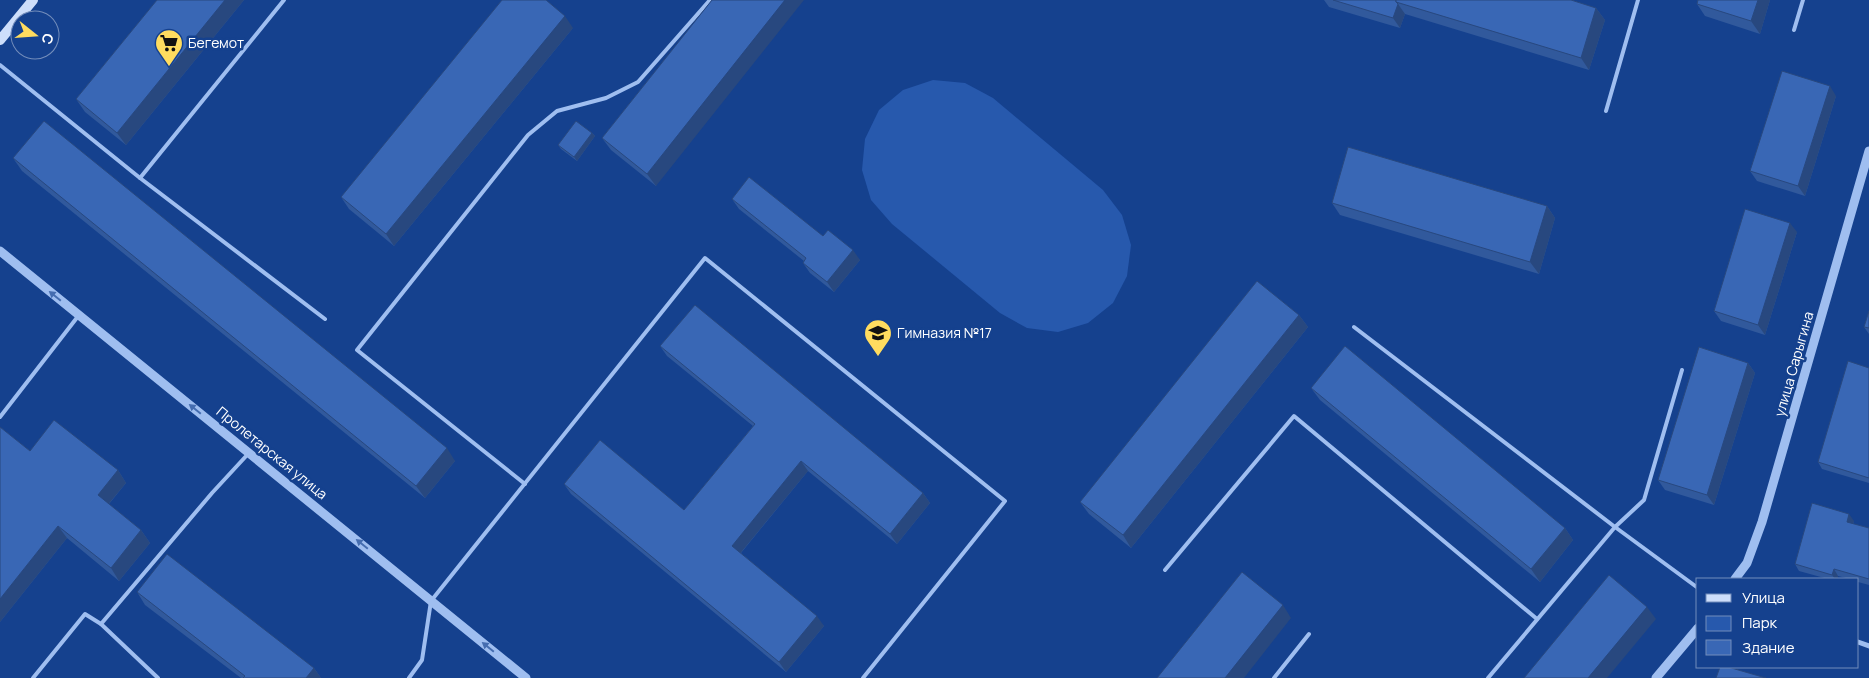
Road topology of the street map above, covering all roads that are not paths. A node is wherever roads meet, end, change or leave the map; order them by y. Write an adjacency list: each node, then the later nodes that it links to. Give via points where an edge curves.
1 (33, 0): 7 (main road)
2 (284, 0): 11 (lane)
3 (710, 0): 19 (lane, via 638,82 606,98 557,111 528,135 357,350)
4 (1638, 0): 9 (lane)
5 (1803, 0): 6 (lane)
6 (1794, 30)
7 (0, 40)
8 (0, 65): 11 (lane)
9 (1606, 112)
10 (1869, 152): 22 (street, улица Сарыгина, via 1762,522 1747,563)
11 (140, 178): 14 (lane)
12 (0, 251): 13 (street, Пролетарская улица, one-way to 12)
13 (79, 315): 17 (lane); 18 (street, Пролетарская улица, one-way to 13)
14 (325, 319)
15 (1354, 327): 20 (lane)
16 (1682, 370): 20 (lane, via 1644,500)
17 (0, 417)
18 (250, 452): 24 (street, Пролетарская улица, one-way to 18); 26 (lane)
19 (525, 484): 24 (lane); 33 (lane, via 705,258 1005,501)
20 (1615, 527): 23 (lane); 25 (lane)
21 (1166, 570): 25 (lane, via 1294,416)
22 (1736, 578)
23 (1696, 587)
24 (431, 601): 31 (lane, via 422,660); 32 (street, Пролетарская улица, one-way to 24)
25 (1537, 618): 35 (lane)
26 (101, 624): 29 (lane, via 85,614); 30 (lane)
27 (1696, 630): 36 (street)
28 (1309, 634): 34 (lane)
29 (33, 678)
30 (158, 678)
31 (409, 678)
32 (526, 678)
33 (862, 678)
34 (1274, 678)
35 (1488, 678)
36 (1656, 678)

